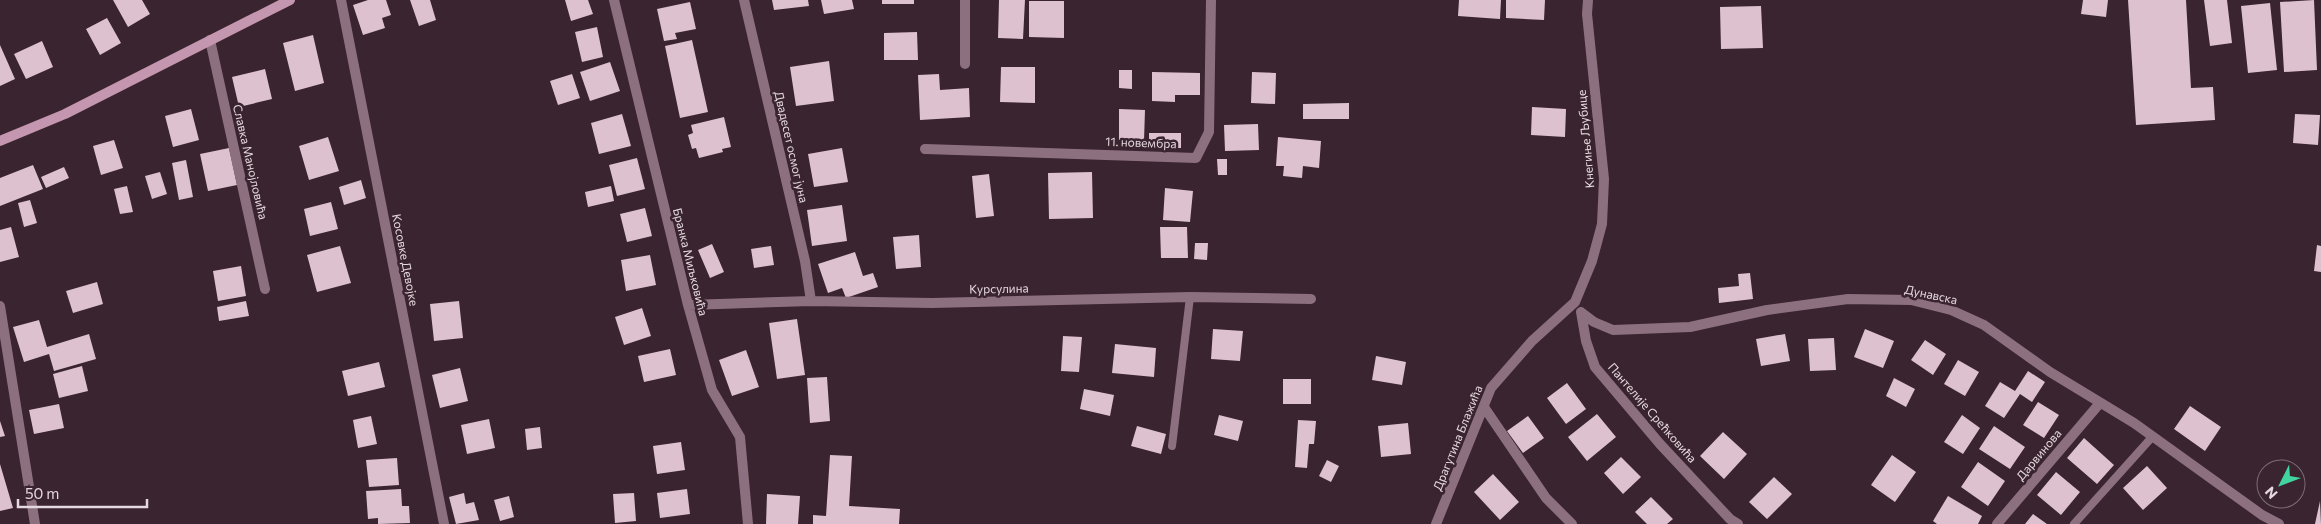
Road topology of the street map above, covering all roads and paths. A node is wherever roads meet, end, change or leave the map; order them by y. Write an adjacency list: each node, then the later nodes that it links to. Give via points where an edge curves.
1 (290, 0): 8 (main road)
2 (342, 0): 25 (street, Косовке Девојке)
3 (614, 0): 17 (street, Бранка Миљковића)
4 (744, 0): 15 (street, Двадесет осмог јуна, via 805,262)
5 (965, 0): 9 (street)
6 (1212, 0): 11 (street, 11. новембра, via 1209,132 1196,158)
7 (1588, 0): 16 (street, Кнегиње Љубице, via 1604,179 1602,224 1592,261)
8 (210, 40): 10 (main road, via 65,114); 12 (street, Славка Манојловића)
9 (965, 64)
10 (0, 140)
11 (925, 149)
12 (265, 289)
13 (1190, 297): 14 (street, Курсулина); 15 (street, Курсулина, via 932,303); 23 (lane)
14 (1311, 299)
15 (811, 301): 17 (street, Курсулина)
16 (1575, 302): 19 (street, Пантелије Срећковића); 21 (street, Драгутина Блажића, via 1532,341 1491,388)
17 (688, 305): 26 (street, Бранка Миљковића, via 712,390 740,437)
18 (0, 306): 24 (street)
19 (1582, 313): 20 (street, Дунавска, via 1613,330 1680,328 1767,310 1848,299 1910,300 1951,310 1984,325); 29 (street, Пантелије Срећковића, via 1586,341 1595,367 1660,444)
20 (2100, 403): 22 (street, Дунавска); 30 (street, Дарвинова)
21 (1484, 407): 27 (street, Драгутина Блажића); 28 (street, via 1546,498)
22 (2153, 436): 31 (lane); 32 (street, Дунавска)
23 (1172, 446)
24 (35, 524)
25 (444, 524)
26 (748, 524)
27 (1436, 524)
28 (1572, 524)
29 (1738, 524)
30 (1997, 524)
31 (2074, 524)
32 (2279, 524)

